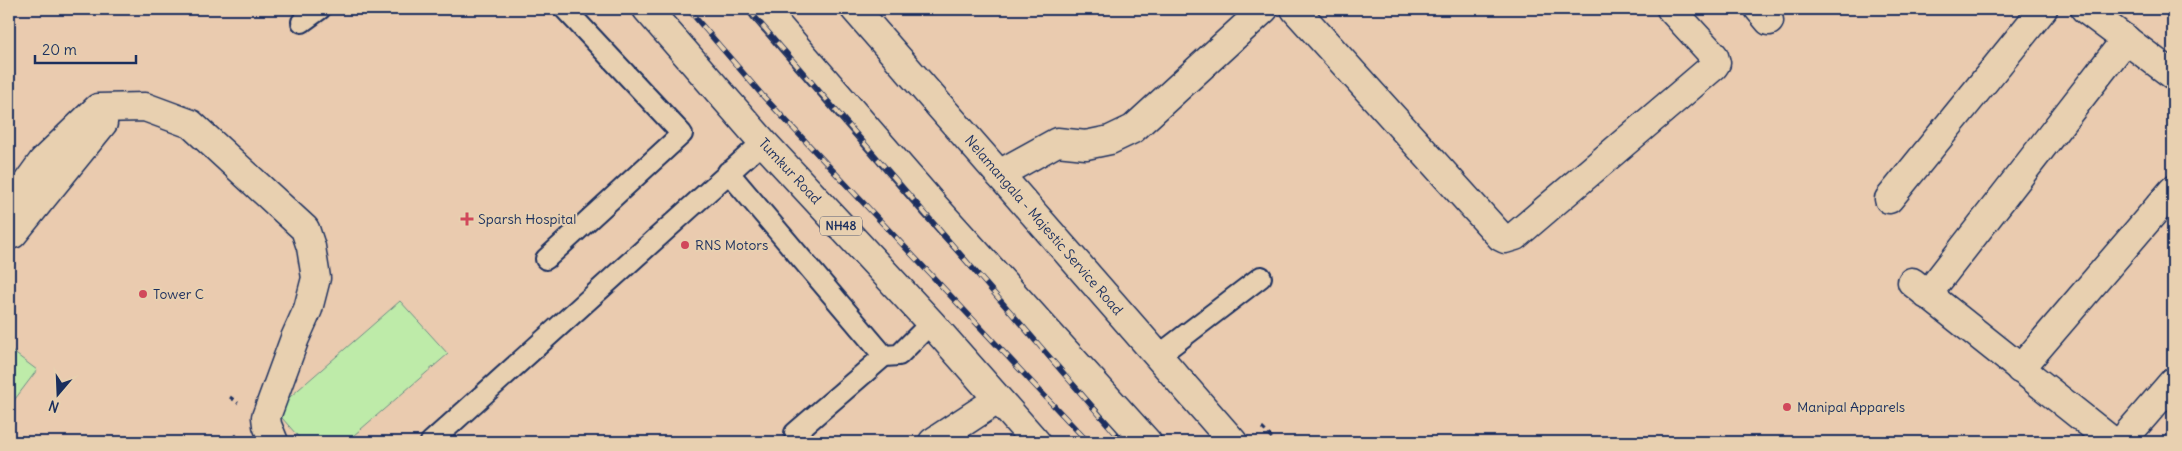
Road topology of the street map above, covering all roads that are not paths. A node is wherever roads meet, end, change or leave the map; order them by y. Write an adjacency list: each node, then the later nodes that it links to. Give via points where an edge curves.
1 (320, 9): 11 (lane)
2 (565, 9): 20 (lane, via 682,134)
3 (647, 9): 14 (main road, Tumkur Road / NH48)
4 (763, 9): 34 (main road, via 932,205)
5 (1264, 9): 16 (main road, via 1122,136 1086,145 1057,142)
6 (1295, 9): 7 (main road, via 1505,239 1515,236 1714,66 1714,56)
7 (1671, 9)
8 (2043, 9): 18 (main road)
9 (2085, 9): 12 (main road)
10 (862, 11): 16 (main road, Nelamangala - Majestic Service Road)
11 (302, 22)
12 (2126, 39): 13 (main road); 25 (main road, via 1919,288)
13 (2173, 75)
14 (763, 142): 15 (lane); 22 (main road, Tumkur Road / NH48)
15 (728, 172): 23 (lane); 30 (lane)
16 (999, 174): 24 (main road, Nelamangala - Majestic Service Road)
17 (2173, 190): 25 (main road)
18 (1889, 199)
19 (11, 221): 29 (main road, via 42,161 98,108 145,107 191,124 305,229 311,247 316,278 308,309 266,417)
20 (546, 259)
21 (1261, 277): 24 (lane)
22 (931, 323): 23 (lane, via 899,355); 27 (main road, Tumkur Road / NH48)
23 (884, 356): 28 (lane)
24 (1158, 356): 35 (main road, Nelamangala - Majestic Service Road)
25 (2020, 369): 36 (main road)
26 (2173, 382): 37 (main road)
27 (997, 400): 31 (main road); 32 (main road); 33 (main road, Tumkur Road / NH48)
28 (795, 433)
29 (274, 442)
30 (431, 442)
31 (933, 442)
32 (968, 442)
33 (1036, 442)
34 (1147, 442)
35 (1233, 442)
36 (2113, 442)
37 (2121, 442)

